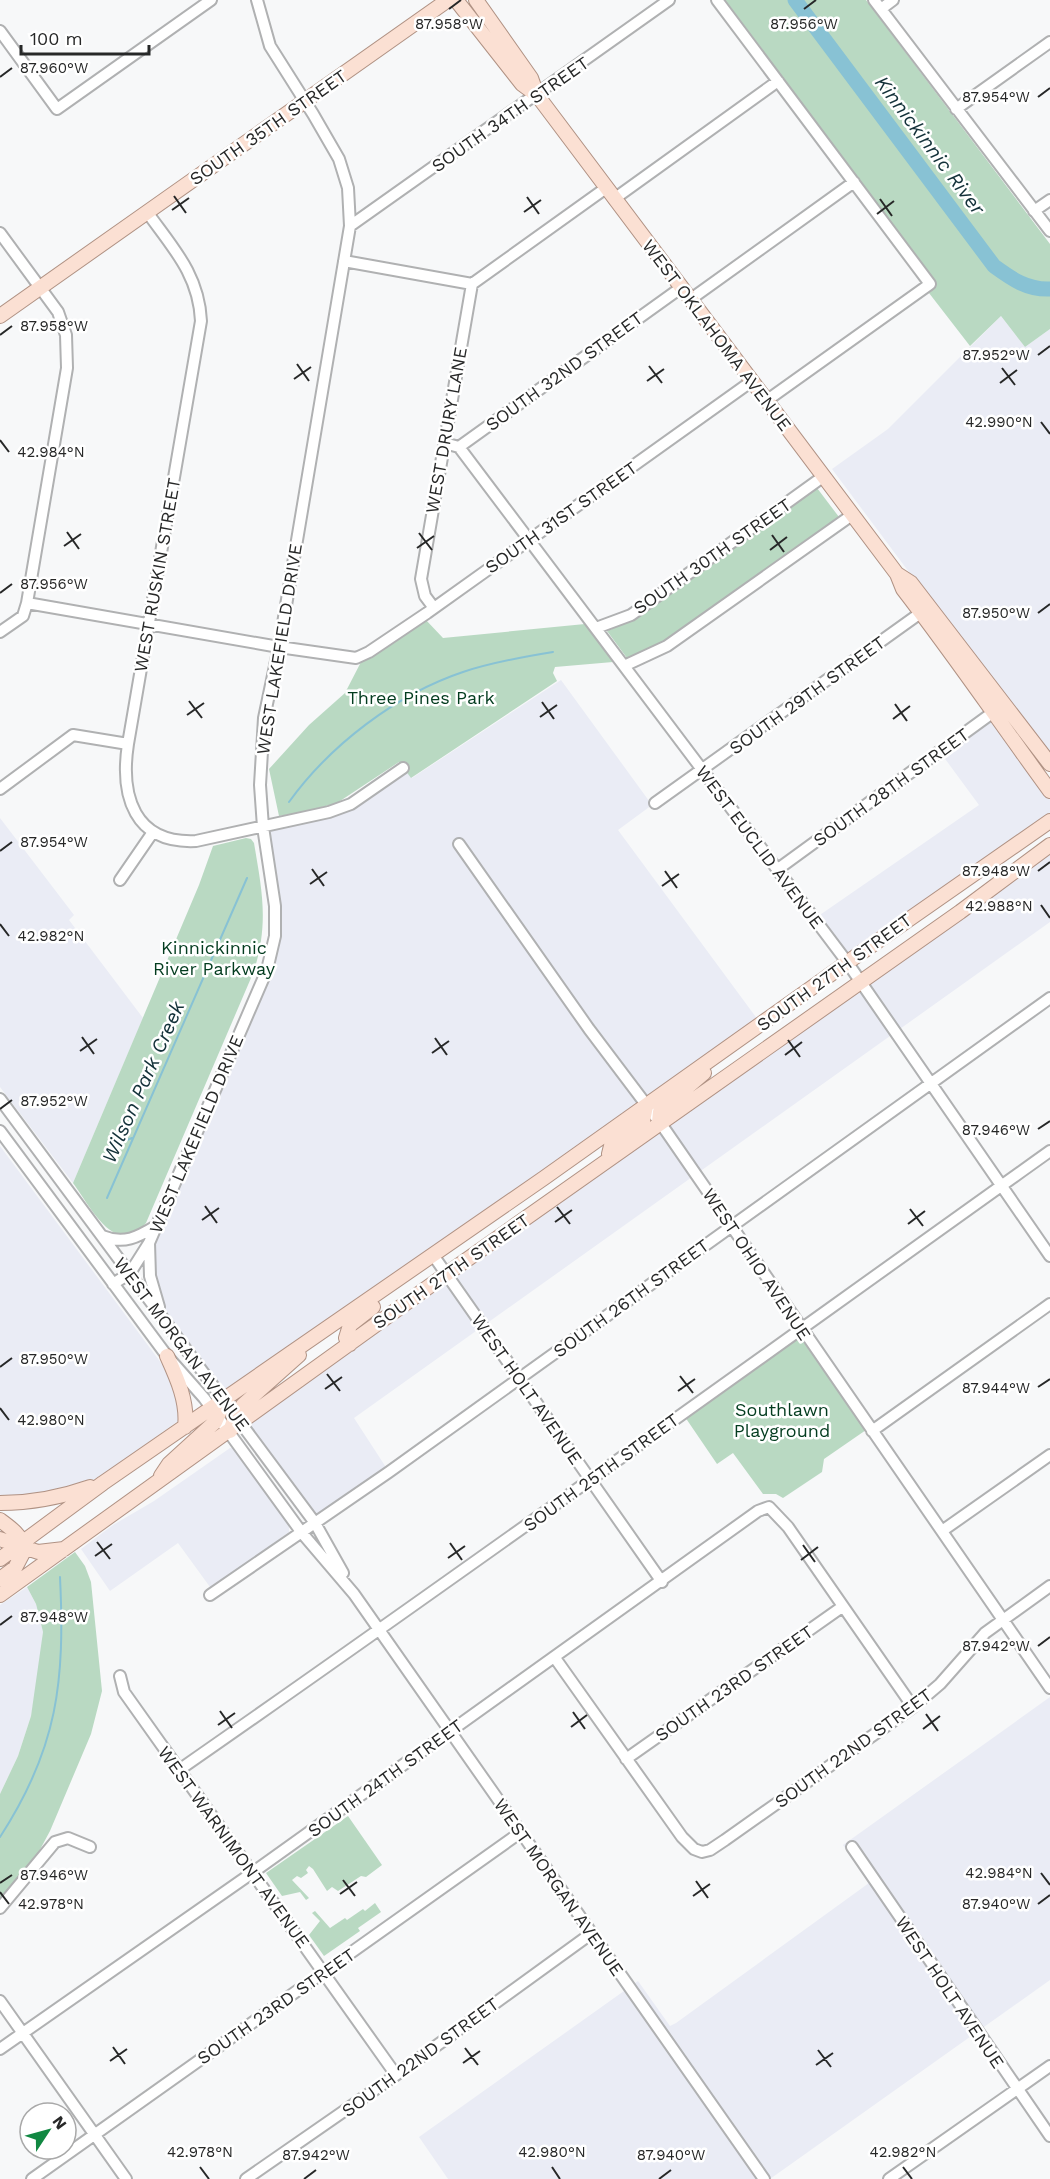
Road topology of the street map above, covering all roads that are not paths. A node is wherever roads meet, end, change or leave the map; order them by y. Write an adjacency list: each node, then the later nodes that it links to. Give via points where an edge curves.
1 (211, 0): 10 (street, via 57,109)
2 (257, 0): 14 (street, WEST LAKEFIELD DRIVE, via 270,46)
3 (448, 0): 14 (main road, SOUTH 35TH STREET)
4 (456, 0): 13 (main road, WEST OKLAHOMA AVENUE, via 522,84)
5 (476, 0): 13 (main road, WEST OKLAHOMA AVENUE, via 531,78)
6 (669, 0): 13 (street, SOUTH 34TH STREET)
7 (717, 0): 12 (street)
8 (893, 0): 9 (street)
9 (877, 5): 15 (street)
10 (0, 31)
11 (1050, 42): 15 (street)
12 (778, 81): 16 (street); 17 (street)
13 (537, 95): 17 (main road, WEST OKLAHOMA AVENUE); 21 (street, SOUTH 34TH STREET)
14 (305, 101): 20 (main road, SOUTH 35TH STREET); 21 (street, WEST LAKEFIELD DRIVE, via 339,159 348,188)
15 (956, 109): 19 (street)
16 (854, 182): 28 (street); 31 (street, via 930,284)
17 (610, 193): 25 (street); 27 (main road, WEST OKLAHOMA AVENUE)
18 (1050, 200): 19 (street)
19 (1034, 211): 22 (street)
20 (147, 212): 26 (main road, SOUTH 35TH STREET); 40 (street, WEST RUSKIN STREET, via 194,280 201,321)
21 (350, 226): 24 (street, WEST LAKEFIELD DRIVE)
22 (1050, 231)
23 (0, 233): 26 (street)
24 (344, 261): 25 (street); 43 (street, WEST LAKEFIELD DRIVE)
25 (472, 284): 32 (street, WEST DRURY LANE)
26 (40, 287): 29 (main road, SOUTH 35TH STREET); 37 (street, via 58,312 66,335 67,368)
27 (682, 287): 28 (main road, WEST OKLAHOMA AVENUE); 33 (street, SOUTH 32ND STREET)
28 (691, 298): 30 (main road, WEST OKLAHOMA AVENUE)
29 (0, 316)
30 (752, 381): 31 (main road, WEST OKLAHOMA AVENUE); 36 (street, SOUTH 31ST STREET)
31 (766, 400): 34 (main road, WEST OKLAHOMA AVENUE)
32 (444, 443): 33 (street); 38 (street, WEST DRURY LANE, via 421,579 425,596)
33 (459, 447): 36 (street, WEST EUCLID AVENUE)
34 (824, 476): 35 (main road, WEST OKLAHOMA AVENUE); 41 (street, SOUTH 30TH STREET, via 631,615)
35 (852, 514): 39 (main road, WEST OKLAHOMA AVENUE, via 897,574 903,589); 44 (street, via 667,646)
36 (529, 540): 38 (street, SOUTH 31ST STREET); 41 (street, WEST EUCLID AVENUE)
37 (27, 603): 40 (street); 42 (street, via 22,616)
38 (434, 608): 43 (street, SOUTH 31ST STREET, via 356,658)
39 (925, 610): 45 (main road, WEST OKLAHOMA AVENUE); 46 (main road, WEST OKLAHOMA AVENUE); 52 (street, SOUTH 29TH STREET)
40 (148, 625): 43 (street); 48 (street, WEST RUSKIN STREET)
41 (596, 628): 44 (street, WEST EUCLID AVENUE)
42 (0, 632)
43 (279, 647): 57 (street, WEST LAKEFIELD DRIVE, via 260,757)
44 (624, 666): 52 (street, WEST EUCLID AVENUE)
45 (1004, 704): 46 (street, SOUTH 28TH STREET); 47 (main road, WEST OKLAHOMA AVENUE)
46 (992, 714): 49 (main road, WEST OKLAHOMA AVENUE); 61 (street, SOUTH 28TH STREET)
47 (1032, 741): 49 (main road); 50 (main road, WEST OKLAHOMA AVENUE)
48 (128, 744): 53 (street, via 74,735); 58 (street, WEST RUSKIN STREET, via 124,766 128,797 136,816)
49 (1020, 751): 54 (main road, WEST OKLAHOMA AVENUE)
50 (1050, 764)
51 (403, 768): 57 (street, via 351,804)
52 (702, 770): 55 (street, SOUTH 29TH STREET); 61 (street, WEST EUCLID AVENUE)
53 (0, 789)
54 (1050, 791)
55 (655, 803)
56 (1050, 821): 63 (main road, SOUTH 27TH STREET)
57 (263, 827): 58 (street, WEST RUSKIN STREET, via 208,840 180,842); 78 (street, WEST LAKEFIELD DRIVE, via 275,906 267,970)
58 (153, 832): 62 (street)
59 (459, 844): 71 (street, WEST OHIO AVENUE)
60 (1050, 844): 64 (main road, SOUTH 27TH STREET)
61 (778, 869): 65 (street, WEST EUCLID AVENUE)
62 (120, 879)
63 (946, 892): 64 (main road); 65 (main road, SOUTH 27TH STREET)
64 (960, 912): 66 (main road, SOUTH 27TH STREET)
65 (847, 962): 66 (street, WEST EUCLID AVENUE); 68 (main road, SOUTH 27TH STREET)
66 (860, 980): 69 (street, WEST EUCLID AVENUE); 72 (main road, SOUTH 27TH STREET)
67 (1050, 998): 69 (street, SOUTH 26TH STREET)
68 (713, 1058): 71 (main road, SOUTH 27TH STREET); 72 (main road, via 702,1077 663,1108)
69 (932, 1083): 76 (street, WEST EUCLID AVENUE); 79 (street, SOUTH 26TH STREET)
70 (0, 1099): 81 (street, WEST MORGAN AVENUE)
71 (646, 1106): 72 (street, WEST OHIO AVENUE); 75 (main road, via 643,1121 611,1146); 77 (main road, SOUTH 27TH STREET)
72 (659, 1123): 75 (main road, SOUTH 27TH STREET); 79 (street, WEST OHIO AVENUE)
73 (0, 1131): 88 (street, WEST MORGAN AVENUE)
74 (1050, 1151): 76 (street, SOUTH 25TH STREET)
75 (606, 1161): 80 (main road, SOUTH 27TH STREET)
76 (1002, 1185): 84 (street, WEST EUCLID AVENUE); 91 (street, SOUTH 25TH STREET)
77 (511, 1201): 80 (main road); 83 (main road, SOUTH 27TH STREET)
78 (157, 1226): 81 (street, via 134,1239); 82 (street, WEST LAKEFIELD DRIVE)
79 (731, 1226): 91 (street, WEST OHIO AVENUE); 95 (street, SOUTH 26TH STREET)
80 (513, 1228): 86 (main road, SOUTH 27TH STREET)
81 (102, 1236): 85 (street, WEST MORGAN AVENUE)
82 (149, 1243): 85 (street, WEST LAKEFIELD DRIVE); 90 (street, via 150,1276)
83 (433, 1255): 86 (street, WEST HOLT AVENUE); 87 (main road, SOUTH 27TH STREET)
84 (1050, 1256)
85 (130, 1273): 88 (street, WEST LAKEFIELD DRIVE); 90 (street, WEST MORGAN AVENUE)
86 (447, 1274): 93 (main road, SOUTH 27TH STREET); 95 (street, WEST HOLT AVENUE)
87 (398, 1279): 92 (main road, SOUTH 27TH STREET); 93 (main road, via 375,1306 350,1325 346,1338)
88 (113, 1284): 94 (street, WEST MORGAN AVENUE)
89 (1050, 1304): 100 (street)
90 (162, 1317): 96 (street, WEST MORGAN AVENUE)
91 (801, 1328): 100 (street, WEST OHIO AVENUE); 103 (street, SOUTH 25TH STREET)
92 (321, 1332): 96 (main road, SOUTH 27TH STREET); 98 (main road, via 243,1405)
93 (350, 1344): 98 (main road, SOUTH 27TH STREET)
94 (166, 1356): 97 (street, WEST MORGAN AVENUE); 99 (main road, via 185,1407)
95 (518, 1378): 103 (street, WEST HOLT AVENUE); 108 (street, SOUTH 26TH STREET)
96 (225, 1400): 97 (main road); 98 (street, WEST MORGAN AVENUE)
97 (215, 1413): 99 (main road); 101 (street, WEST MORGAN AVENUE); 105 (main road, via 209,1428 169,1464)
98 (238, 1419): 101 (main road); 108 (street, WEST MORGAN AVENUE)
99 (185, 1427): 104 (main road)
100 (873, 1431): 109 (street, WEST OHIO AVENUE)
101 (229, 1432): 105 (main road); 110 (street, WEST MORGAN AVENUE)
102 (1050, 1455): 109 (street)
103 (591, 1481): 116 (street, WEST HOLT AVENUE); 123 (street, SOUTH 25TH STREET)
104 (103, 1483): 106 (main road, via 54,1499); 112 (main road)
105 (155, 1485): 113 (main road)
106 (0, 1503)
107 (0, 1520): 112 (main road, via 13,1529)
108 (315, 1523): 110 (street, SOUTH 26TH STREET); 118 (street, WEST MORGAN AVENUE)
109 (942, 1531): 122 (street, WEST OHIO AVENUE)
110 (302, 1533): 118 (street, WEST MORGAN AVENUE); 120 (street, SOUTH 26TH STREET)
111 (0, 1539): 112 (main road)
112 (22, 1546): 113 (main road, via 38,1552); 114 (main road); 115 (main road, via 15,1568)
113 (66, 1549): 119 (main road)
114 (0, 1559)
115 (0, 1579)
116 (662, 1582): 121 (street, SOUTH 24TH STREET, via 744,1520 769,1507 788,1527); 124 (street, SOUTH 24TH STREET)
117 (1050, 1586): 122 (street, SOUTH 22ND STREET)
118 (354, 1594): 123 (street, WEST MORGAN AVENUE)
119 (0, 1595)
120 (210, 1595)
121 (842, 1607): 127 (street); 129 (street, SOUTH 23RD STREET)
122 (1003, 1620): 126 (street, WEST OHIO AVENUE); 127 (street, SOUTH 22ND STREET, via 985,1633 940,1684)
123 (379, 1629): 128 (street, WEST MORGAN AVENUE); 130 (street, SOUTH 25TH STREET)
124 (555, 1658): 128 (street, SOUTH 24TH STREET); 129 (street)
125 (120, 1676): 130 (street, WEST WARNIMONT AVENUE, via 124,1692)
126 (1050, 1688)
127 (913, 1707): 129 (street, SOUTH 22ND STREET, via 725,1840 702,1852 682,1837)
128 (450, 1731): 131 (street, WEST MORGAN AVENUE); 134 (street, SOUTH 24TH STREET)
129 (626, 1759)
130 (179, 1770): 134 (street, WEST WARNIMONT AVENUE)
131 (521, 1832): 136 (street, WEST MORGAN AVENUE); 137 (street, SOUTH 23RD STREET)
132 (90, 1847): 135 (street, via 68,1838 55,1842)
133 (852, 1847): 143 (street, WEST HOLT AVENUE)
134 (252, 1873): 137 (street, WEST WARNIMONT AVENUE); 139 (street, SOUTH 24TH STREET)
135 (0, 1908)
136 (592, 1933): 142 (street, SOUTH 22ND STREET); 149 (street, WEST MORGAN AVENUE)
137 (323, 1972): 142 (street, WEST WARNIMONT AVENUE); 144 (street, SOUTH 23RD STREET)
138 (0, 2001): 139 (street)
139 (23, 2033): 140 (street, SOUTH 24TH STREET); 144 (street)
140 (0, 2049)
141 (1050, 2066): 143 (street)
142 (396, 2075): 148 (street, SOUTH 22ND STREET)
143 (1017, 2089): 145 (street, WEST HOLT AVENUE); 150 (street)
144 (94, 2135): 146 (street, SOUTH 23RD STREET); 147 (street)
145 (1050, 2136)
146 (32, 2179)
147 (126, 2179)
148 (246, 2179)
149 (764, 2179)
150 (889, 2179)

